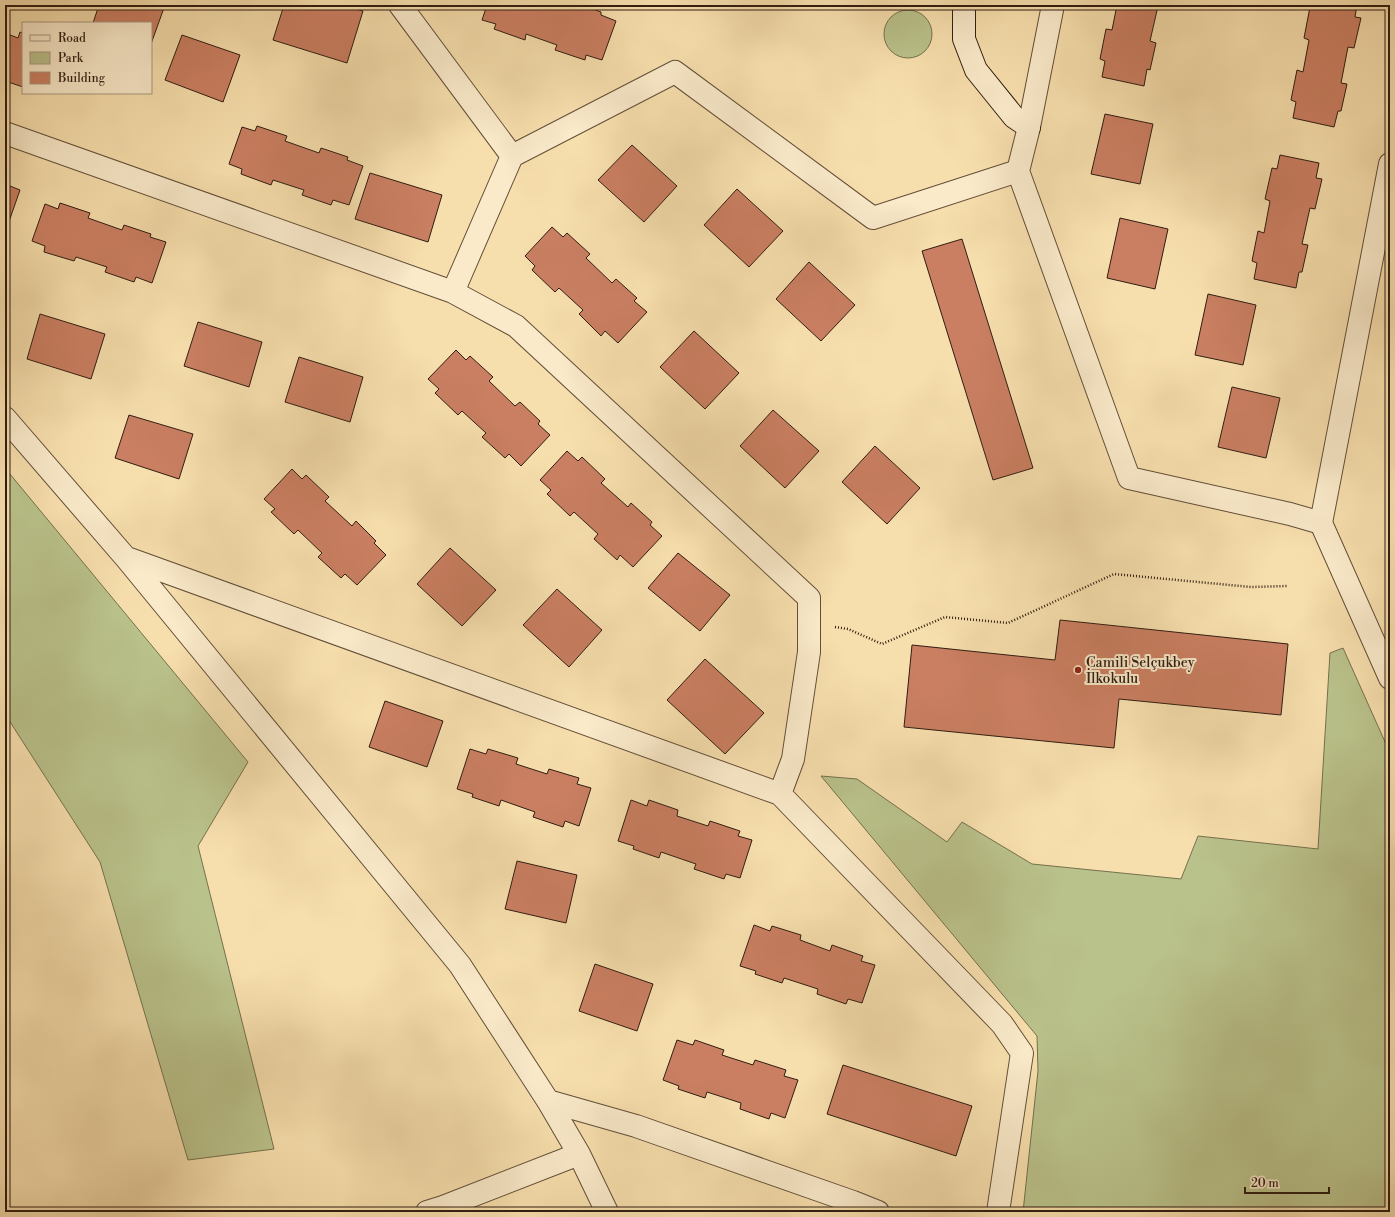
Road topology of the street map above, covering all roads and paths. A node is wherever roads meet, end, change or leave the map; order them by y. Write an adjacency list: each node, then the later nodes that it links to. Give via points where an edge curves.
1 (400, 5): 6 (street)
2 (964, 5): 4 (street, via 964,40 976,70 1014,117)
3 (1052, 5): 4 (street)
4 (1029, 127): 8 (street)
5 (5, 133): 9 (street)
6 (512, 156): 8 (street, via 675,72 873,218); 9 (street)
7 (1390, 164): 11 (street)
8 (1018, 171): 11 (street, via 1129,478)
9 (453, 292): 14 (street, via 516,326 809,598)
10 (5, 418): 12 (street)
11 (1321, 523): 15 (street)
12 (126, 558): 16 (street); 17 (street, via 460,965)
13 (1288, 586): 14 (path, via 1252,587 1114,574 1008,622 945,618 882,644 848,629)
14 (809, 624): 16 (street, via 809,652 793,759)
15 (1390, 678)
16 (780, 794): 22 (street, via 1002,1024 1022,1053)
17 (548, 1101): 18 (street); 21 (street, via 636,1126)
18 (579, 1154): 19 (street); 20 (street)
19 (427, 1212)
20 (607, 1212)
21 (878, 1212)
22 (998, 1212)

